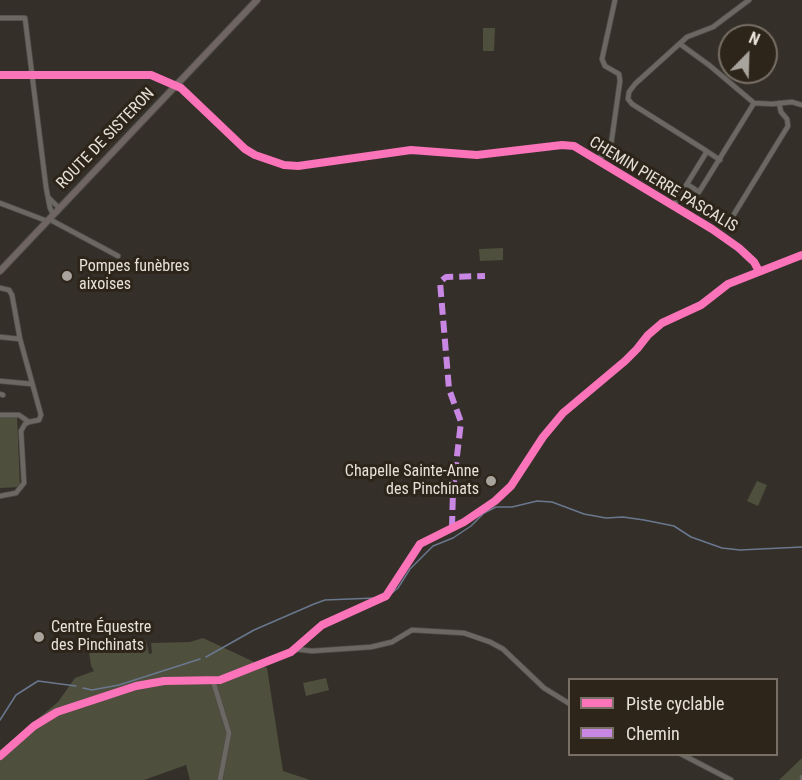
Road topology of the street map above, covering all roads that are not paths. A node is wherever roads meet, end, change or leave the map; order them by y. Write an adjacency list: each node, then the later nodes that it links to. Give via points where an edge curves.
1 (257, 0): 8 (main road, ROUTE DE SISTERON)
2 (615, 0): 13 (street, via 602,59 605,66 619,74 620,81 610,152)
3 (749, 0): 5 (street, via 713,27 687,37)
4 (0, 18): 7 (street, via 25,18)
5 (680, 44): 10 (street); 12 (street, via 635,84 628,99)
6 (0, 75): 7 (street)
7 (33, 75): 8 (street, via 151,75); 17 (street)
8 (177, 85): 13 (street, CHEMIN PIERRE PASCALIS, via 255,155 284,165 411,150 491,154 562,145); 20 (main road, ROUTE DE SISTERON)
9 (779, 103): 10 (street); 11 (street); 16 (street, via 788,126 728,224)
10 (754, 104): 14 (street)
11 (802, 105)
12 (705, 150): 14 (street); 15 (street)
13 (597, 159): 19 (street, CHEMIN PIERRE PASCALIS)
14 (720, 160): 15 (street, via 699,192)
15 (687, 184): 16 (street)
16 (680, 195): 19 (street)
17 (48, 197): 20 (street); 21 (street)
18 (0, 203): 21 (street)
19 (674, 205): 25 (street, CHEMIN PIERRE PASCALIS, via 740,248)
20 (59, 208): 21 (main road, ROUTE DE SISTERON)
21 (50, 218): 23 (street); 24 (main road, ROUTE DE SISTERON)
22 (802, 255): 25 (street)
23 (118, 256)
24 (0, 271)
25 (759, 271): 34 (street, via 728,284 701,305 662,323 625,361 563,413 511,486 495,501 420,544 384,597 322,625)
26 (0, 288): 28 (street, via 12,295)
27 (0, 337): 28 (street)
28 (20, 339): 30 (street)
29 (0, 381): 30 (street)
30 (32, 384): 32 (street, via 41,415 39,420)
31 (0, 415): 32 (street, via 19,415)
32 (29, 422): 33 (street, via 21,431 24,483 16,493)
33 (0, 496)
34 (295, 650): 35 (street); 36 (street, via 371,647 392,642 412,630 465,633 503,650 544,688)
35 (213, 681): 37 (street, via 164,681 78,704 34,726); 39 (street, via 229,733)
36 (568, 703)
37 (0, 756)
38 (685, 756): 40 (street)
39 (220, 780)
40 (731, 780)

